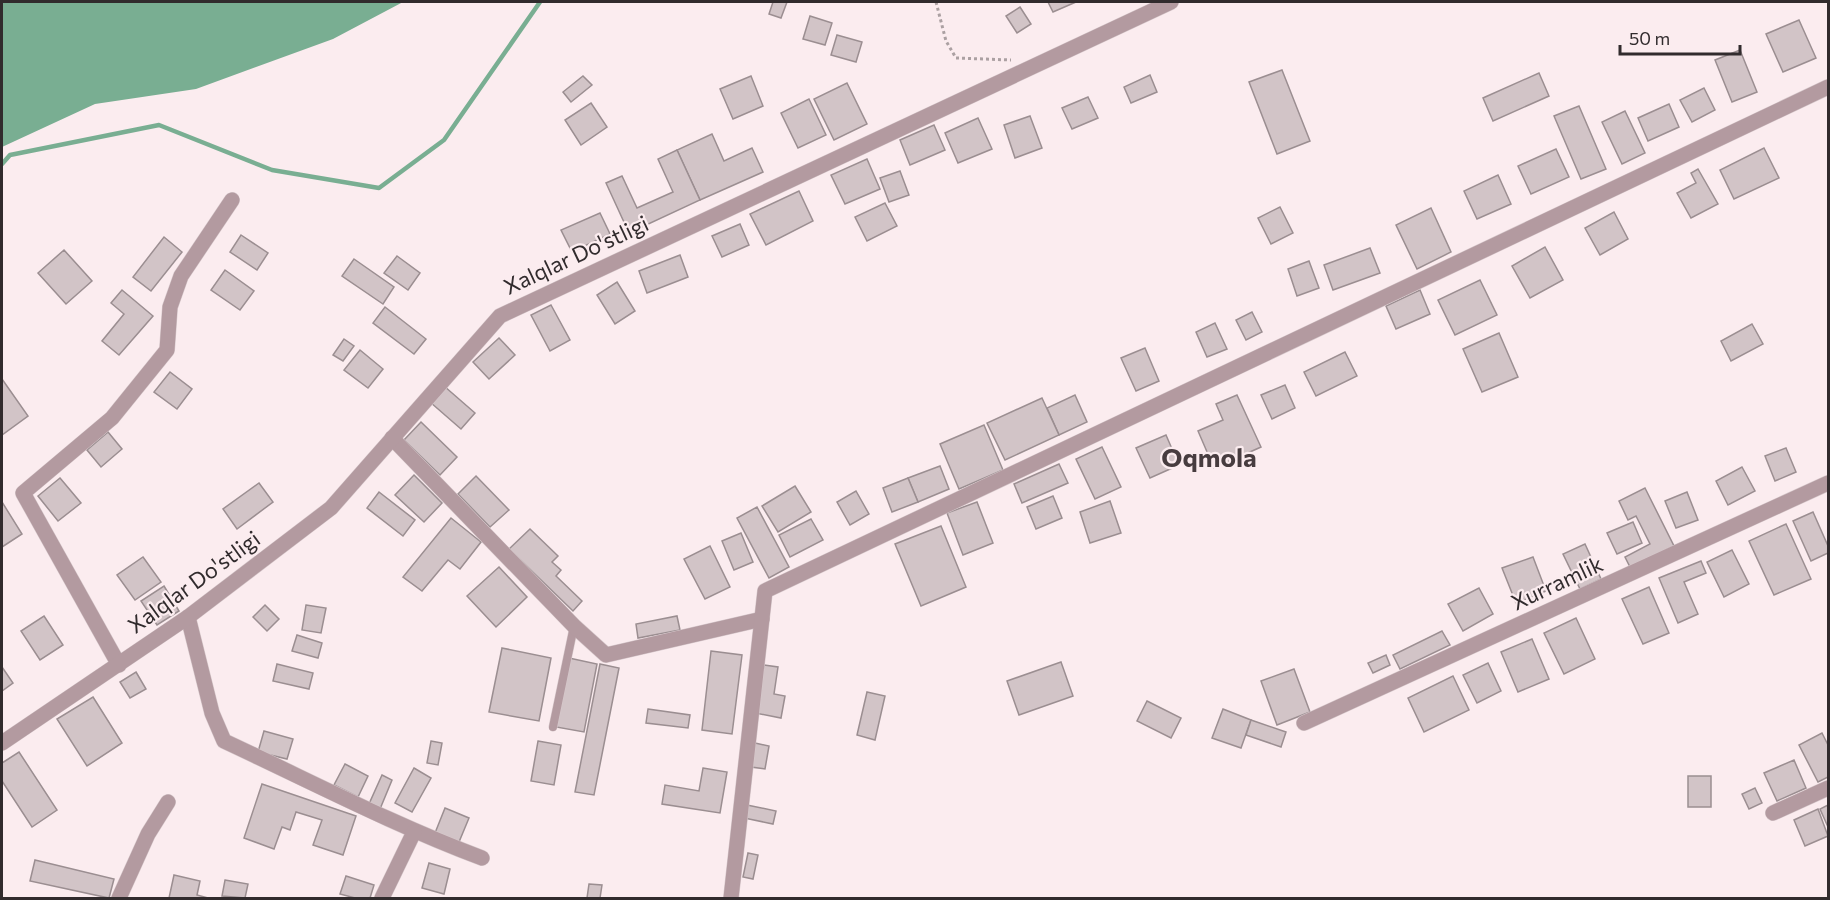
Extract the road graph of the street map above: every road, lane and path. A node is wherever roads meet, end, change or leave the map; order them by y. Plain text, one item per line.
1 (936, 2) edge
2 (1171, 2) edge
3 (1036, 65) junction
4 (1828, 87) edge
5 (232, 200) dead end
6 (392, 438) junction
7 (1828, 483) edge
8 (188, 617) junction
9 (762, 619) junction
10 (574, 626) junction
11 (119, 665) junction
12 (1305, 723) dead end
13 (553, 727) dead end
14 (2, 742) edge
15 (1828, 788) edge
16 (168, 802) dead end
17 (1773, 813) dead end
18 (414, 832) junction
19 (482, 858) dead end
20 (119, 898) edge
21 (382, 898) edge
22 (731, 898) edge

1 - 3 path
2 - 3 street, Xalqlar Do'stligi
3 - 6 street, Xalqlar Do'stligi
4 - 9 street
5 - 11 street
6 - 8 street, Xalqlar Do'stligi
6 - 10 street
7 - 12 street, Xurramlik
8 - 11 street, Xalqlar Do'stligi
8 - 18 street
9 - 10 street
9 - 22 street
10 - 13 lane
11 - 14 street, Xalqlar Do'stligi
15 - 17 street
16 - 20 street
18 - 19 street
18 - 21 street

